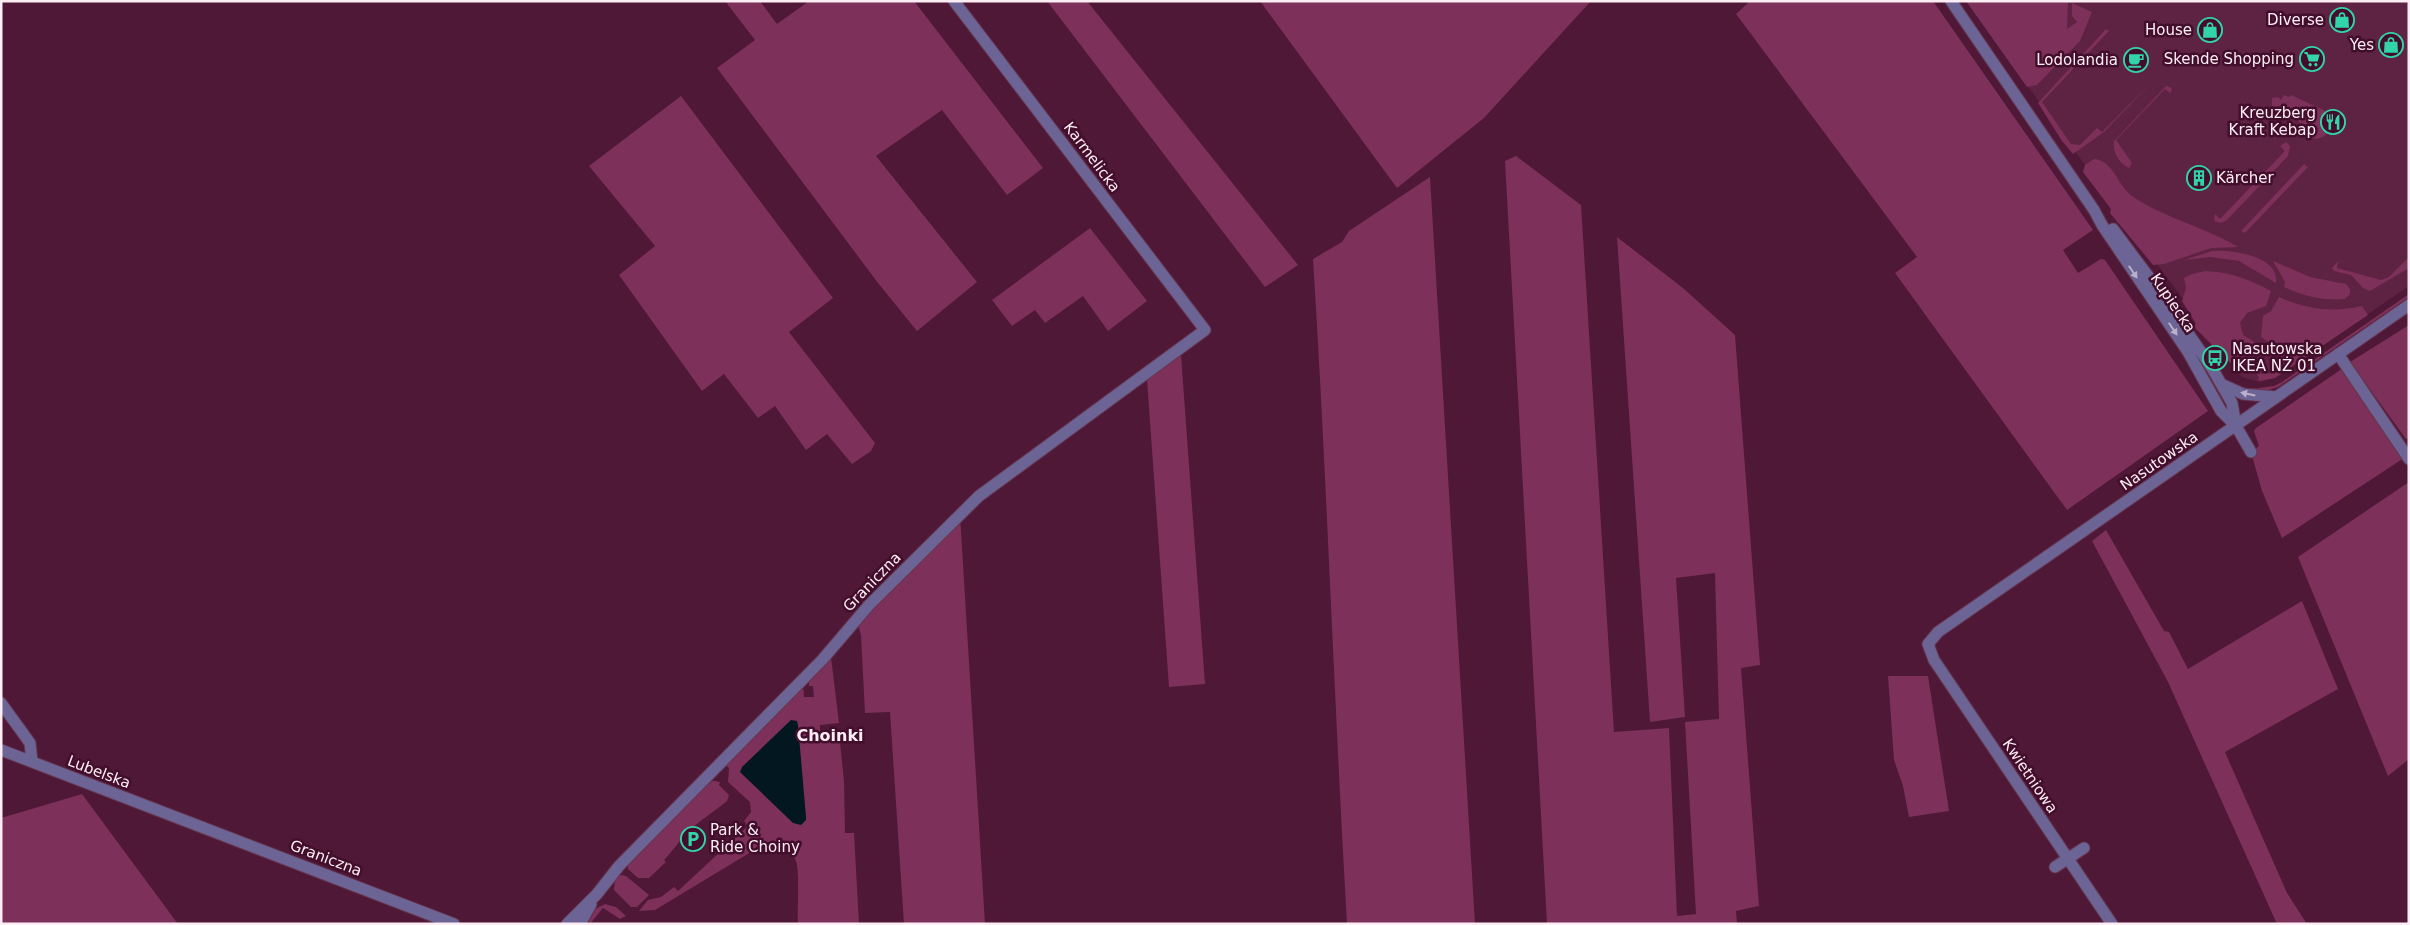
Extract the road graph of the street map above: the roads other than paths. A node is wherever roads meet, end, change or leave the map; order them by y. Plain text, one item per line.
1 (954, 1) edge
2 (1951, 1) edge
3 (2094, 210) junction
4 (2409, 305) edge
5 (1205, 330) joint
6 (2338, 354) junction
7 (2222, 384) junction
8 (2276, 398) junction
9 (2236, 426) junction
10 (2251, 452) dead end
11 (2409, 459) edge
12 (1928, 644) joint
13 (1, 703) edge
14 (1, 750) edge
15 (32, 762) junction
16 (187, 821) joint
17 (2084, 848) dead end
18 (2068, 859) junction
19 (2055, 867) dead end
20 (596, 894) junction
21 (454, 924) edge
22 (567, 924) edge
23 (580, 924) edge
24 (2112, 924) edge

1 - 5 street, Karmelicka
2 - 3 street, Kupiecka
3 - 7 street, Kupiecka
3 -> 9 street, Kupiecka
4 - 6 street, Nasutowska
5 - 20 street, Graniczna
6 - 8 street, Nasutowska
6 - 11 street
8 -> 7 street
7 - 9 street, Kupiecka
8 - 9 street, Nasutowska
9 - 10 street
9 - 12 street, Nasutowska
12 - 18 street, Kwietniowa
13 - 15 street
14 - 15 street, Lubelska
15 - 16 street, Lubelska
16 - 21 street, Graniczna
17 - 18 street
18 - 19 street
18 - 24 street, Kwietniowa
20 - 22 street, Graniczna
20 - 23 street, Graniczna

